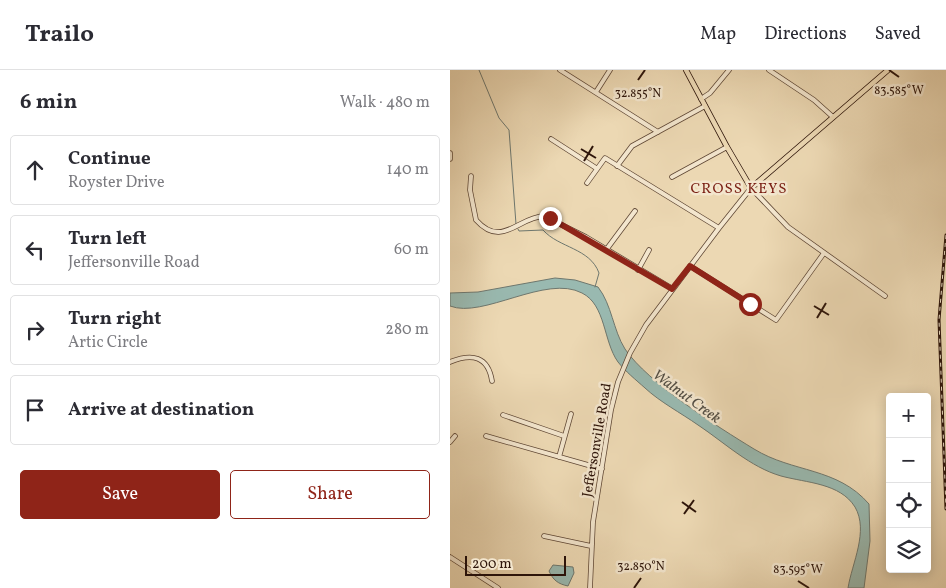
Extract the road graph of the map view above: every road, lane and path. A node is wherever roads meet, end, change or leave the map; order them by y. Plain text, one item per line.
1 (560, 70) edge
2 (610, 70) edge
3 (686, 70) edge
4 (728, 70) edge
5 (769, 70) edge
6 (888, 70) edge
7 (596, 92) junction
8 (701, 99) junction
9 (705, 106) junction
10 (833, 118) junction
11 (658, 132) junction
12 (551, 139) dead end
13 (726, 147) junction
14 (450, 153) edge
15 (450, 159) edge
16 (617, 166) junction
17 (596, 168) junction
18 (471, 176) dead end
19 (672, 177) dead end
20 (587, 183) dead end
21 (751, 188) junction
22 (635, 211) dead end
23 (718, 228) junction
24 (606, 250) junction
25 (649, 250) dead end
26 (824, 253) junction
27 (690, 266) junction
28 (638, 270) junction
29 (672, 289) junction
30 (885, 296) dead end
31 (450, 362) edge
32 (492, 381) dead end
33 (571, 414) dead end
34 (503, 415) dead end
35 (455, 436) dead end
36 (486, 436) dead end
37 (564, 436) junction
38 (450, 442) edge
39 (559, 457) junction
40 (602, 469) junction
41 (544, 536) dead end
42 (591, 546) junction
43 (450, 557) edge
44 (498, 588) edge
45 (590, 588) edge

1 - 7 street
2 - 7 street
3 - 8 main road
4 - 8 street
5 - 10 street
6 - 10 main road, Jeffersonville Road
7 - 11 street
8 - 9 main road
9 - 11 street
9 - 13 main road
10 - 21 main road, Jeffersonville Road
11 - 16 street
12 - 17 street
13 - 19 street
13 - 21 main road
14 - 15 street
16 - 17 street
16 - 23 street
17 - 20 street
18 - 24 street
21 - 23 street, Jeffersonville Road
21 - 26 street
22 - 24 street
23 - 27 street, Jeffersonville Road
24 - 28 street
25 - 28 street
26 - 27 street
26 - 30 street
27 - 29 street, Jeffersonville Road
28 - 29 street
29 - 40 street, Jeffersonville Road
31 - 32 street
33 - 37 street
34 - 37 street
35 - 38 street
36 - 39 street
37 - 39 street
39 - 40 street
40 - 42 street, Jeffersonville Road
41 - 42 street
42 - 45 street, Jeffersonville Road
43 - 44 street

